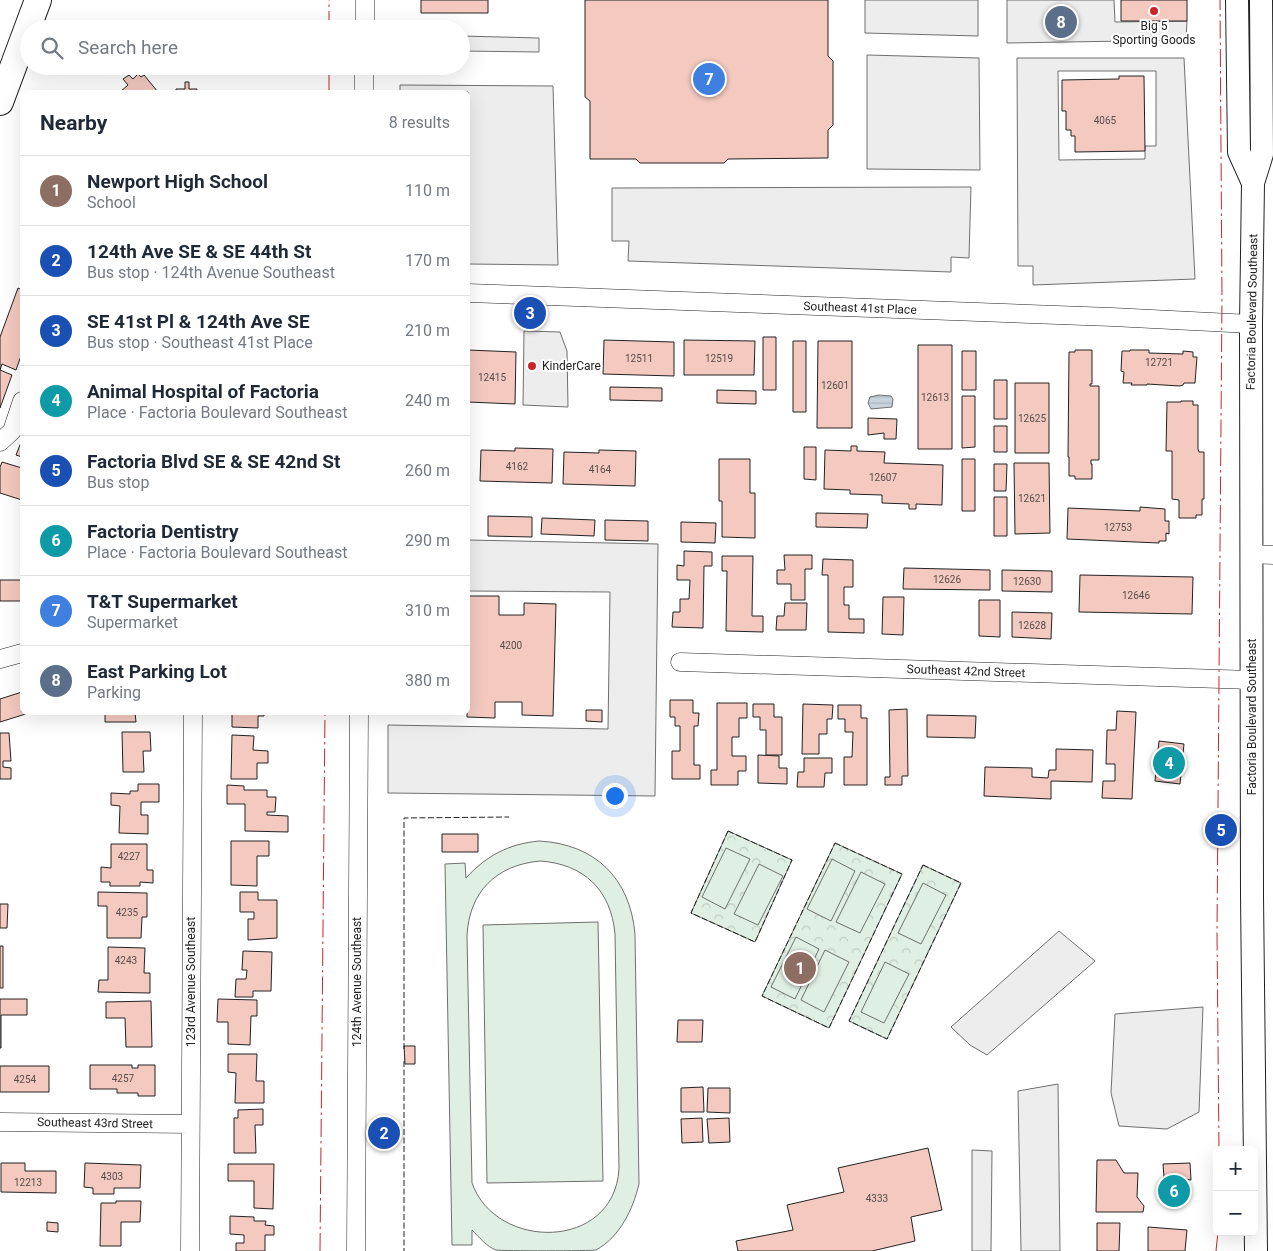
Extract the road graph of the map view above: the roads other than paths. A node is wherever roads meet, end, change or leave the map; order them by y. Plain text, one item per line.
1 (38, 0) edge
2 (365, 0) edge
3 (1237, 0) edge
4 (1261, 0) edge
5 (31, 20) edge
6 (365, 20) edge
7 (20, 48) edge
8 (364, 75) edge
9 (364, 90) edge
10 (0, 102) edge
11 (1253, 183) junction
12 (470, 293) edge
13 (1252, 324) junction
14 (20, 407) edge
15 (0, 442) edge
16 (1262, 554) edge
17 (20, 654) edge
18 (0, 659) edge
19 (680, 662) dead end
20 (1252, 680) junction
21 (192, 715) edge
22 (358, 715) edge
23 (0, 1122) edge
24 (190, 1124) junction
25 (190, 1251) edge
26 (356, 1251) edge
27 (1256, 1251) edge

1 - 5 highway
2 - 6 street
3 - 11 main road, Factoria Boulevard Southeast
4 - 11 main road, Factoria Boulevard Southeast
7 - 10 highway
8 - 9 street
11 - 13 main road, Factoria Boulevard Southeast
12 - 13 street, Southeast 41st Place
13 - 16 main road, Factoria Boulevard Southeast
14 - 15 street
16 - 20 main road, Factoria Boulevard Southeast
17 - 18 street
19 - 20 street, Southeast 42nd Street
20 - 27 main road, Factoria Boulevard Southeast
21 - 24 street, 123rd Avenue Southeast
22 - 26 street, 124th Avenue Southeast
23 - 24 street, Southeast 43rd Street
24 - 25 street, 123rd Avenue Southeast

